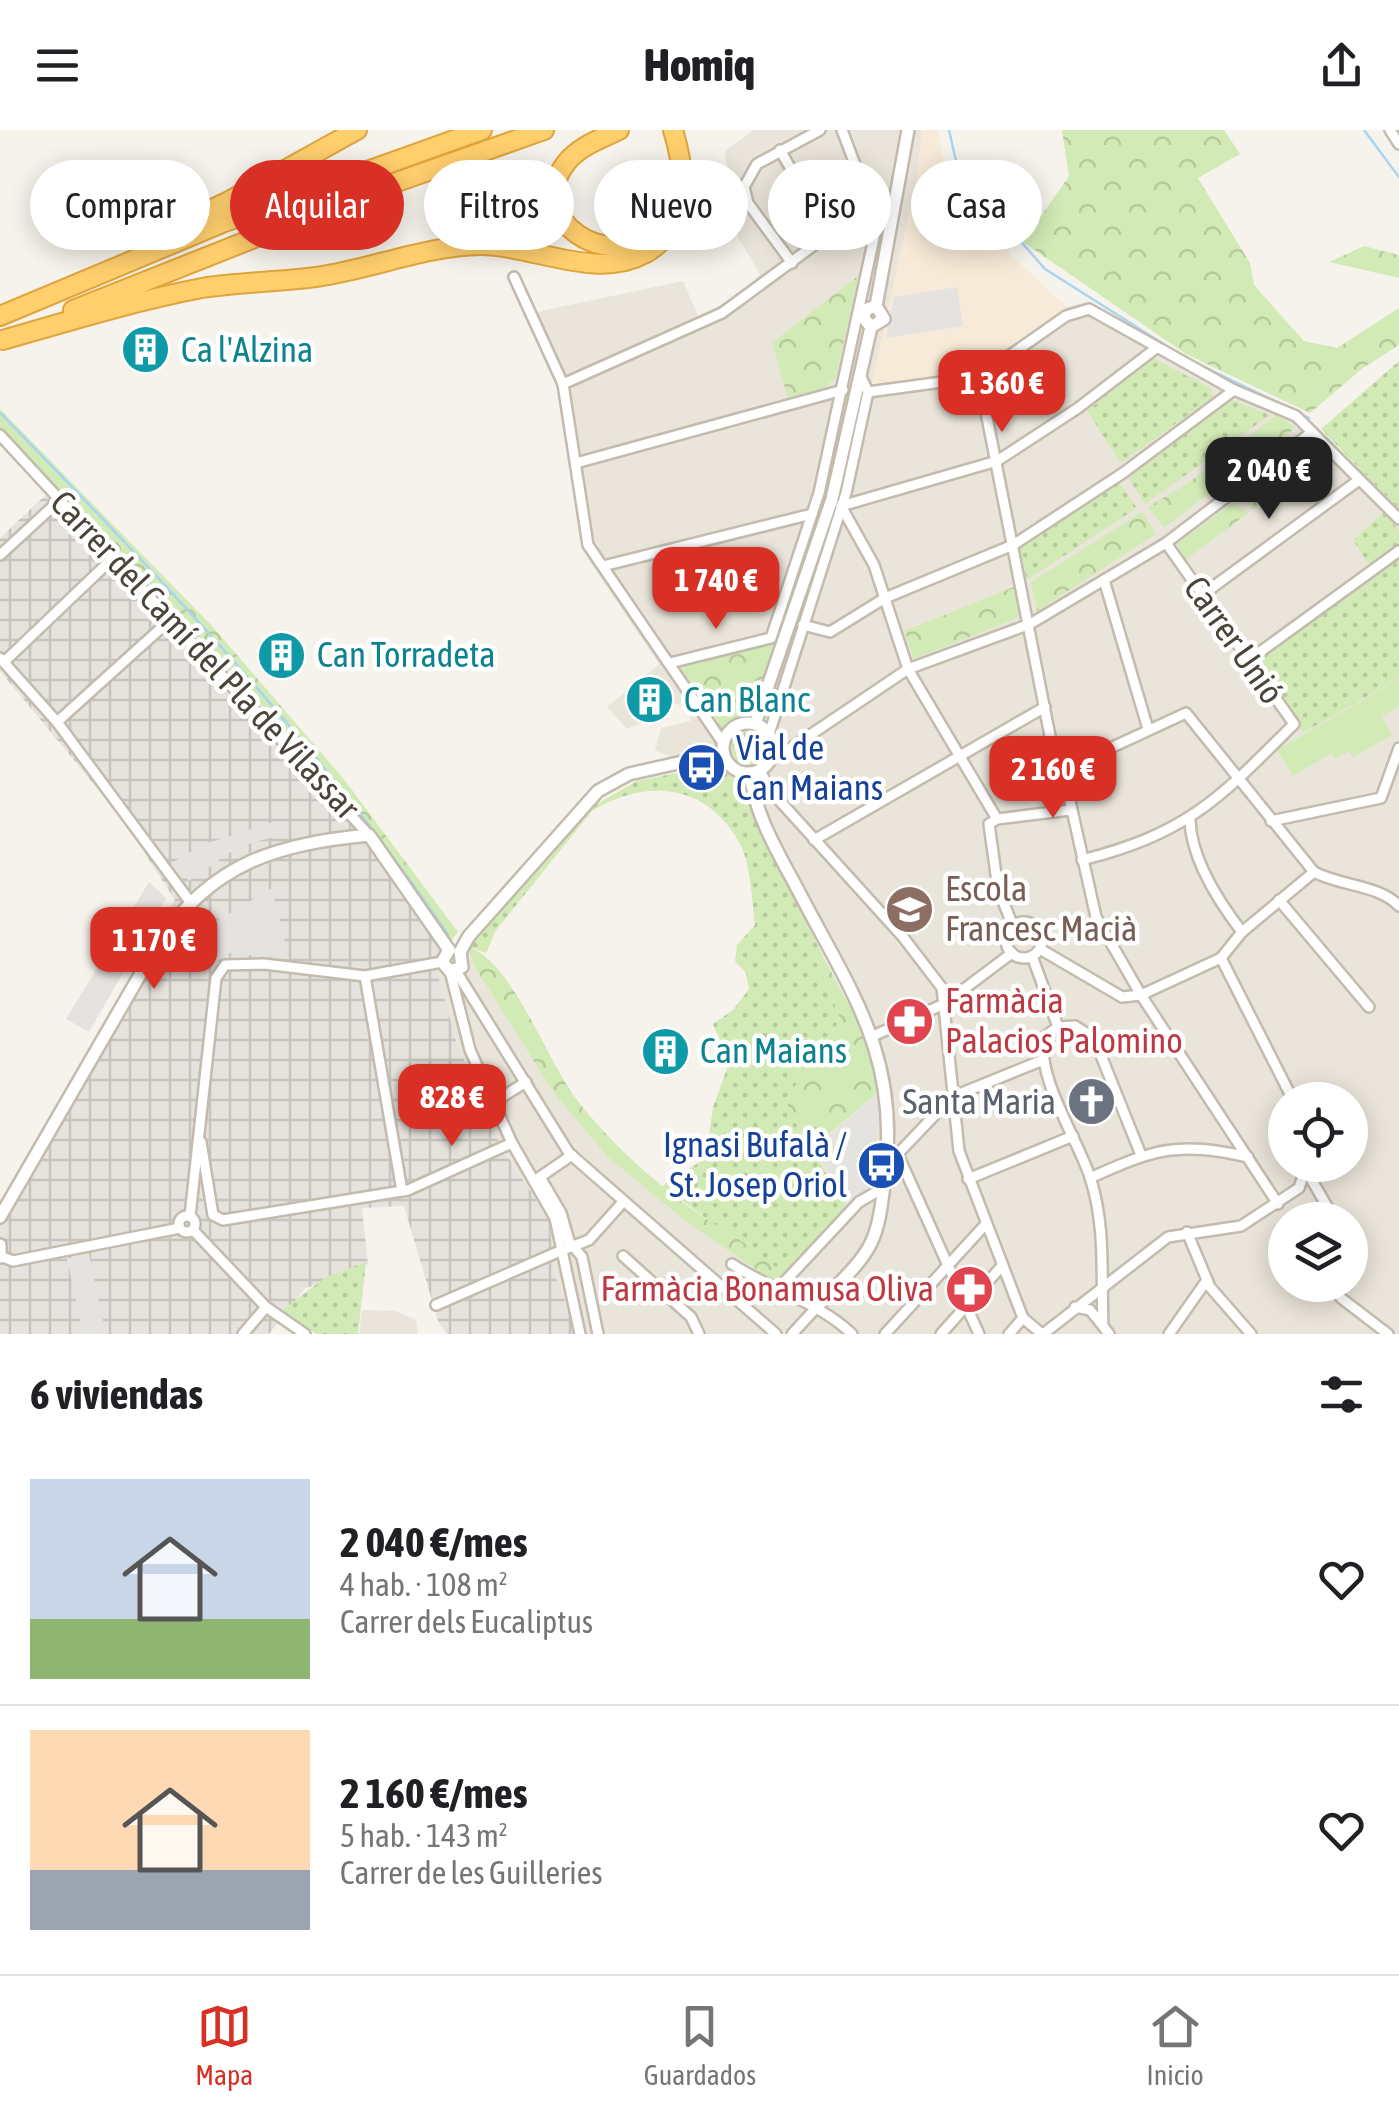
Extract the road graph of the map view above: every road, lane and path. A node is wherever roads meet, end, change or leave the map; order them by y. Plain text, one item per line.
1 (357, 130) edge
2 (482, 130) edge
3 (544, 130) edge
4 (619, 130) edge
5 (662, 130) edge
6 (673, 130) edge
7 (820, 130) edge
8 (842, 130) edge
9 (908, 130) edge
10 (1390, 130) edge
11 (1399, 144) edge
12 (780, 150) junction
13 (786, 160) edge
14 (853, 160) edge
15 (893, 222) joint
16 (809, 250) edge
17 (869, 250) edge
18 (792, 263) junction
19 (514, 277) dead end
20 (83, 278) junction
21 (863, 293) junction
22 (0, 316) edge
23 (867, 318) junction
24 (1, 340) edge
25 (1156, 349) junction
26 (861, 377) junction
27 (979, 378) junction
28 (563, 384) junction
29 (843, 390) junction
30 (1234, 390) junction
31 (868, 392) junction
32 (1312, 432) junction
33 (0, 435) edge
34 (997, 461) junction
35 (576, 463) junction
36 (1359, 480) junction
37 (62, 498) junction
38 (842, 506) junction
39 (812, 514) junction
40 (1399, 519) edge
41 (1166, 543) junction
42 (1014, 545) junction
43 (1399, 551) edge
44 (0, 556) edge
45 (112, 559) junction
46 (603, 566) junction
47 (1104, 580) junction
48 (1202, 595) junction
49 (885, 598) junction
50 (170, 620) junction
51 (1030, 624) junction
52 (803, 625) junction
53 (2, 660) edge
54 (1249, 660) junction
55 (670, 663) junction
56 (908, 670) junction
57 (1045, 708) junction
58 (57, 722) junction
59 (755, 724) junction
60 (1148, 729) junction
61 (769, 734) junction
62 (723, 748) junction
63 (1399, 748) edge
64 (772, 754) junction
65 (960, 756) junction
66 (1063, 770) junction
67 (755, 771) junction
68 (1240, 778) junction
69 (1070, 810) junction
70 (997, 820) junction
71 (1190, 820) junction
72 (1272, 820) junction
73 (370, 835) junction
74 (814, 840) junction
75 (1082, 860) junction
76 (1314, 872) junction
77 (1394, 894) edge
78 (1279, 900) junction
79 (190, 903) junction
80 (1399, 906) edge
81 (1013, 926) junction
82 (1242, 932) junction
83 (455, 951) junction
84 (1012, 953) junction
85 (1036, 953) junction
86 (1222, 958) junction
87 (449, 968) junction
88 (366, 976) junction
89 (1141, 995) junction
90 (944, 1004) junction
91 (1369, 1007) dead end
92 (1058, 1026) junction
93 (874, 1036) junction
94 (1043, 1060) junction
95 (526, 1082) junction
96 (1284, 1082) edge
97 (952, 1097) junction
98 (494, 1102) junction
99 (200, 1134) junction
100 (1073, 1136) junction
101 (512, 1143) junction
102 (1141, 1155) junction
103 (572, 1156) junction
104 (1248, 1157) junction
105 (892, 1159) junction
106 (1090, 1178) junction
107 (536, 1179) junction
108 (968, 1180) junction
109 (1300, 1182) edge
110 (883, 1188) junction
111 (402, 1191) junction
112 (623, 1202) junction
113 (1277, 1202) edge
114 (1281, 1202) edge
115 (1268, 1210) edge
116 (190, 1216) junction
117 (0, 1217) edge
118 (984, 1225) junction
119 (180, 1228) junction
120 (193, 1230) junction
121 (1188, 1232) junction
122 (0, 1245) edge
123 (578, 1248) junction
124 (560, 1251) junction
125 (0, 1256) edge
126 (623, 1256) dead end
127 (732, 1264) dead end
128 (948, 1265) junction
129 (1001, 1267) junction
130 (1207, 1280) junction
131 (1102, 1285) junction
132 (776, 1291) junction
133 (1346, 1302) edge
134 (436, 1305) dead end
135 (967, 1305) junction
136 (818, 1306) junction
137 (266, 1307) junction
138 (1075, 1307) junction
139 (1022, 1318) junction
140 (1106, 1330) edge
141 (243, 1334) edge
142 (305, 1334) edge
143 (580, 1334) edge
144 (598, 1334) edge
145 (698, 1334) edge
146 (776, 1334) edge
147 (792, 1334) edge
148 (852, 1334) edge
149 (885, 1334) edge
150 (941, 1334) edge
151 (979, 1334) edge
152 (1009, 1334) edge
153 (1042, 1334) edge
154 (1169, 1334) edge
155 (1251, 1334) edge
156 (1388, 1334) edge

1 - 20 highway
2 - 20 highway
3 - 24 highway
4 - 5 highway
6 - 24 highway
7 - 12 street
8 - 14 street
9 - 15 street
10 - 11 street
12 - 13 street
12 - 18 street
15 - 23 street
16 - 18 street
17 - 21 street
18 - 28 street
19 - 28 street
20 - 22 highway
21 - 23 street
21 - 23 street
23 - 26 street
23 - 29 street
25 - 27 street
25 - 30 street
25 - 34 street
26 - 31 street
26 - 59 street
27 - 31 street
27 - 34 street
28 - 35 street
29 - 35 street
29 - 39 street
30 - 32 street
30 - 42 street
31 - 38 street
32 - 36 street
32 - 41 street
33 - 37 street, Carrer del Camí del Pla de Vilassar
34 - 38 street
34 - 42 street
35 - 46 street
36 - 40 street
36 - 48 street
37 - 44 street
37 - 45 street, Carrer del Camí del Pla de Vilassar
38 - 49 street
38 - 52 street
39 - 46 street
39 - 55 street
41 - 47 street
41 - 48 street, Carrer Unió
42 - 49 street
42 - 51 street
43 - 54 street
45 - 50 street, Carrer del Camí del Pla de Vilassar
45 - 53 street
46 - 55 street
47 - 51 street
47 - 60 street
48 - 54 street, Carrer Unió
49 - 52 street
49 - 56 street
50 - 58 street
50 - 73 street, Carrer del Camí del Pla de Vilassar
51 - 56 street
51 - 57 street
52 - 61 street
53 - 58 street
54 - 68 street, Carrer Unió
55 - 62 street
56 - 64 street
56 - 65 street
57 - 65 street
57 - 66 street
58 - 79 street
59 - 61 street
59 - 62 street
60 - 66 street
60 - 68 street
61 - 64 street
62 - 67 street
62 - 83 street
63 - 72 street
64 - 67 street
65 - 70 street
65 - 74 street
66 - 69 street
67 - 74 street
67 - 93 street
68 - 71 street, Carrer Unió
68 - 72 street
69 - 70 street
69 - 75 street
70 - 81 street
71 - 75 street, Carrer Unió
71 - 82 street
72 - 76 street
73 - 79 street
73 - 83 street
74 - 90 street
75 - 89 street
76 - 77 street
76 - 78 street
77 - 80 street
78 - 82 street
78 - 91 street
79 - 117 street
81 - 84 street
81 - 85 street
82 - 86 street
83 - 87 street
83 - 87 street
84 - 85 street
84 - 90 street
85 - 89 street
85 - 92 street
86 - 89 street
86 - 96 street
87 - 88 street
87 - 95 street
87 - 98 street
88 - 99 street
88 - 111 street
89 - 104 street
90 - 93 street
90 - 97 street
92 - 94 street
92 - 102 street
93 - 105 street
94 - 97 street
94 - 100 street
95 - 98 street
95 - 103 street
97 - 105 street
97 - 108 street
98 - 101 street
99 - 111 street
99 - 116 street
100 - 106 street
100 - 108 street
101 - 107 street
101 - 111 street
102 - 104 street
102 - 106 street
103 - 107 street
103 - 112 street
104 - 113 street
105 - 110 street
105 - 128 street
106 - 131 street
107 - 123 street
107 - 124 street
108 - 118 street
109 - 114 street
110 - 132 street
110 - 136 street
112 - 123 street
112 - 146 street
115 - 121 street
116 - 119 street
116 - 120 street
118 - 128 street
118 - 129 street
119 - 120 street
119 - 125 street
120 - 137 street
121 - 130 street
121 - 131 street
122 - 125 street
123 - 124 street
123 - 144 street
124 - 134 street
124 - 143 street
126 - 145 street
127 - 132 street
128 - 135 street
128 - 149 street
129 - 135 street
129 - 139 street
130 - 154 street
130 - 155 street
131 - 138 street
131 - 140 street
132 - 136 street
133 - 156 street
135 - 150 street
135 - 151 street
136 - 147 street
136 - 148 street
137 - 141 street
137 - 142 street
138 - 140 street
138 - 153 street
139 - 152 street
139 - 153 street

